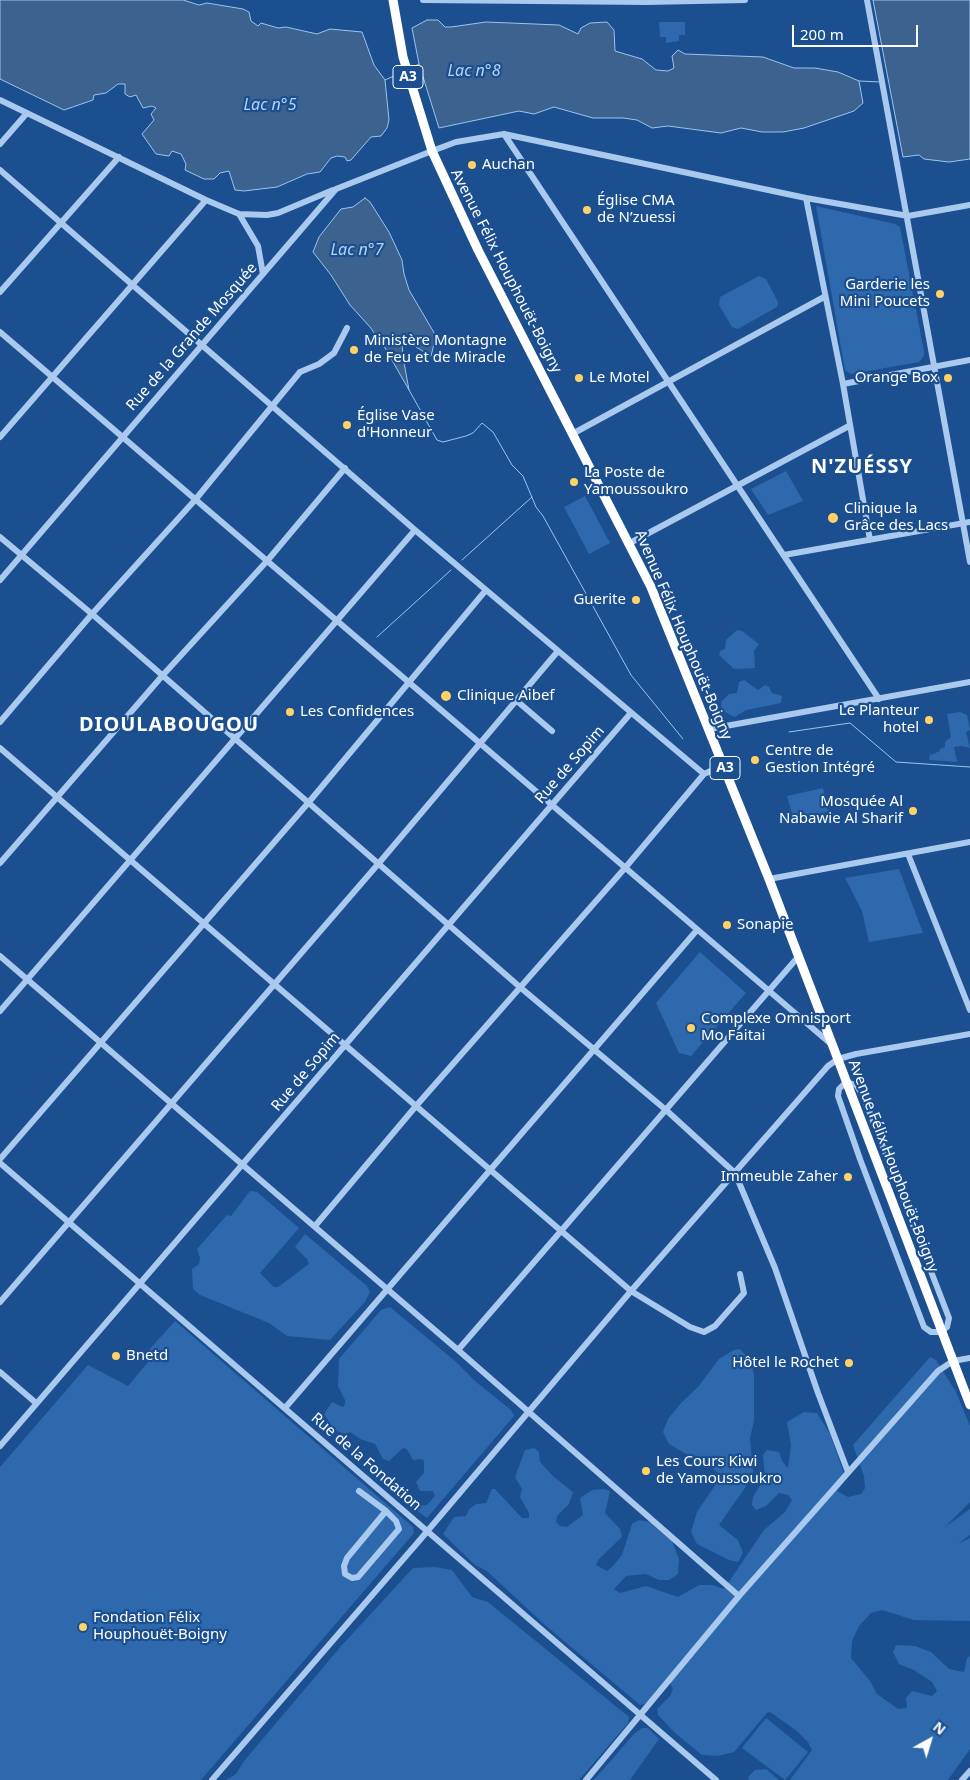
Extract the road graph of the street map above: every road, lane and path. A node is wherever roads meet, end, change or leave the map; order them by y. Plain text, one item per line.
1 (393, 0) edge
2 (423, 0) edge
3 (465, 0) edge
4 (528, 0) edge
5 (745, 0) edge
6 (867, 0) edge
7 (567, 1) edge
8 (647, 1) edge
9 (722, 1) edge
10 (0, 100) edge
11 (27, 113) junction
12 (504, 134) junction
13 (0, 144) edge
14 (432, 151) junction
15 (119, 157) junction
16 (0, 170) edge
17 (336, 189) junction
18 (806, 198) junction
19 (206, 200) junction
20 (970, 204) edge
21 (239, 214) junction
22 (908, 216) junction
23 (61, 223) junction
24 (263, 274) junction
25 (132, 284) junction
26 (0, 292) edge
27 (824, 297) junction
28 (347, 328) dead end
29 (0, 332) edge
30 (202, 345) junction
31 (970, 360) edge
32 (934, 367) junction
33 (51, 376) junction
34 (668, 381) junction
35 (843, 384) junction
36 (271, 404) junction
37 (849, 426) junction
38 (574, 433) junction
39 (0, 437) edge
40 (122, 437) junction
41 (345, 468) junction
42 (737, 486) junction
43 (195, 500) junction
44 (967, 523) edge
45 (415, 530) junction
46 (0, 537) edge
47 (870, 540) junction
48 (630, 543) junction
49 (21, 555) junction
50 (784, 555) junction
51 (267, 561) junction
52 (970, 562) edge
53 (0, 580) edge
54 (486, 590) junction
55 (92, 614) junction
56 (338, 622) junction
57 (558, 651) junction
58 (162, 675) junction
59 (409, 682) junction
60 (970, 682) edge
61 (879, 699) junction
62 (517, 701) junction
63 (630, 714) junction
64 (0, 722) edge
65 (709, 729) junction
66 (552, 731) dead end
67 (236, 739) junction
68 (480, 744) junction
69 (0, 748) edge
70 (724, 765) junction
71 (704, 774) junction
72 (56, 797) junction
73 (309, 802) junction
74 (552, 805) junction
75 (970, 842) edge
76 (908, 854) junction
77 (130, 859) junction
78 (0, 863) edge
79 (379, 863) junction
80 (626, 868) junction
81 (769, 879) junction
82 (205, 923) junction
83 (450, 925) junction
84 (697, 930) junction
85 (0, 956) edge
86 (798, 957) junction
87 (27, 979) junction
88 (274, 983) junction
89 (521, 988) junction
90 (769, 991) junction
91 (970, 1010) edge
92 (0, 1011) edge
93 (970, 1034) edge
94 (101, 1043) junction
95 (346, 1044) junction
96 (832, 1045) junction
97 (594, 1049) junction
98 (838, 1059) junction
99 (846, 1082) junction
100 (171, 1104) junction
101 (416, 1106) junction
102 (666, 1110) junction
103 (0, 1159) edge
104 (0, 1163) edge
105 (244, 1164) junction
106 (490, 1168) junction
107 (735, 1173) junction
108 (69, 1223) junction
109 (315, 1226) junction
110 (560, 1230) junction
111 (740, 1274) dead end
112 (140, 1285) junction
113 (386, 1288) junction
114 (631, 1291) junction
115 (0, 1302) edge
116 (941, 1332) junction
117 (458, 1350) junction
118 (970, 1358) edge
119 (952, 1361) junction
120 (0, 1372) edge
121 (966, 1384) edge
122 (36, 1403) junction
123 (970, 1405) edge
124 (285, 1408) junction
125 (528, 1413) junction
126 (0, 1446) edge
127 (848, 1472) junction
128 (359, 1491) dead end
129 (386, 1511) junction
130 (427, 1531) junction
131 (739, 1596) junction
132 (641, 1716) junction
133 (970, 1771) edge
134 (212, 1780) edge
135 (586, 1780) edge
136 (716, 1780) edge
137 (962, 1780) edge

1 - 14 highway, Avenue Félix Houphouët-Boigny / A3
2 - 3 street
3 - 4 street
4 - 7 street
5 - 9 street
6 - 22 street
7 - 8 street
8 - 9 street
10 - 11 street
11 - 13 street
11 - 15 street
12 - 14 street, Rue de la Grande Mosquée
12 - 18 street
12 - 34 street
14 - 17 street, Rue de la Grande Mosquée
14 - 38 highway, Avenue Félix Houphouët-Boigny / A3
15 - 19 street
15 - 23 street
16 - 23 street
17 - 21 street
17 - 24 street, Rue de la Grande Mosquée
18 - 22 street
18 - 27 street
19 - 21 street
19 - 25 street
20 - 22 street
21 - 24 street
22 - 32 street
23 - 25 street
23 - 26 street
24 - 30 street, Rue de la Grande Mosquée
25 - 30 street
25 - 33 street
27 - 34 street
27 - 35 street
28 - 36 street
29 - 33 street
30 - 36 street
30 - 40 street, Rue de la Grande Mosquée
31 - 32 street
32 - 35 street
32 - 44 street
33 - 39 street
33 - 40 street
34 - 38 street
34 - 42 street
35 - 37 street
36 - 41 street
36 - 43 street
37 - 42 street
37 - 47 street
38 - 48 highway, Avenue Félix Houphouët-Boigny / A3
40 - 43 street
40 - 49 street, Rue de la Grande Mosquée
41 - 45 street
41 - 51 street
42 - 48 street
42 - 50 street
43 - 51 street
43 - 55 street
44 - 47 street
44 - 52 street
45 - 54 street
45 - 56 street
46 - 49 street
47 - 50 street
48 - 65 highway, Avenue Félix Houphouët-Boigny / A3
49 - 53 street, Rue de la Grande Mosquée
49 - 55 street
50 - 61 street
51 - 56 street
51 - 58 street
54 - 57 street
54 - 59 street
55 - 58 street
55 - 64 street
56 - 59 street
56 - 67 street
57 - 62 street
57 - 63 street
58 - 67 street
58 - 72 street
59 - 68 street
59 - 73 street
60 - 61 street
61 - 65 street
62 - 66 street
62 - 68 street
63 - 71 street
63 - 74 street, Rue de Sopim
65 - 70 highway, Avenue Félix Houphouët-Boigny / A3
67 - 73 street
67 - 77 street
68 - 74 street
68 - 79 street
69 - 72 street
70 - 71 street
70 - 81 highway, Avenue Félix Houphouët-Boigny / A3
71 - 80 street
72 - 77 street
72 - 78 street
73 - 79 street
73 - 82 street
74 - 80 street
74 - 83 street, Rue de Sopim
75 - 76 street
76 - 81 street
76 - 91 street
77 - 82 street
77 - 87 street
79 - 83 street
79 - 88 street
80 - 84 street
80 - 89 street
81 - 86 highway, Avenue Félix Houphouët-Boigny / A3
82 - 88 street
82 - 94 street
83 - 89 street
83 - 95 street, Rue de Sopim
84 - 90 street
84 - 97 street
85 - 87 street
86 - 90 street
86 - 96 highway, Avenue Félix Houphouët-Boigny / A3
87 - 92 street
87 - 94 street
88 - 95 street
88 - 100 street
89 - 97 street
89 - 101 street
90 - 96 street
90 - 102 street
93 - 98 street
94 - 100 street
94 - 103 street
95 - 101 street
95 - 105 street, Rue de Sopim
96 - 98 highway, Avenue Félix Houphouët-Boigny / A3
97 - 102 street
97 - 106 street
98 - 99 highway, Avenue Félix Houphouët-Boigny / A3
98 - 107 street
99 - 116 highway, Avenue Félix Houphouët-Boigny / A3
99 - 116 street
100 - 105 street
100 - 108 street
101 - 106 street
101 - 109 street
102 - 107 street
102 - 110 street
104 - 108 street, Rue de la Fondation
105 - 109 street
105 - 112 street, Rue de Sopim
106 - 110 street
106 - 113 street
107 - 114 street
107 - 127 street
108 - 112 street, Rue de la Fondation
108 - 115 street
109 - 113 street
110 - 114 street
110 - 117 street
111 - 114 street
112 - 122 street, Rue de Sopim
112 - 124 street, Rue de la Fondation
113 - 117 street
113 - 124 street
114 - 125 street
116 - 119 highway, Avenue Félix Houphouët-Boigny / A3
117 - 125 street
118 - 119 street
119 - 121 highway, Avenue Félix Houphouët-Boigny / A3
119 - 127 street
120 - 122 street
121 - 123 highway, Avenue Félix Houphouët-Boigny / A3
122 - 126 street, Rue de Sopim
124 - 130 street, Rue de la Fondation
125 - 130 street
125 - 131 street
127 - 131 street
128 - 129 street
129 - 129 street
130 - 132 street, Rue de la Fondation
130 - 134 street
131 - 132 street
132 - 135 street
132 - 136 street, Rue de la Fondation
133 - 137 street

